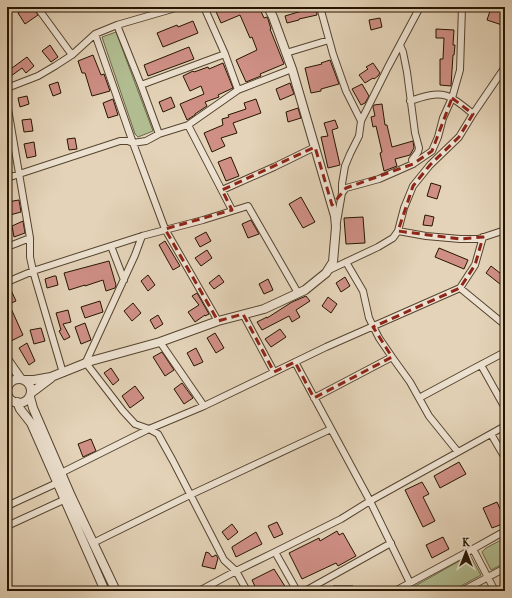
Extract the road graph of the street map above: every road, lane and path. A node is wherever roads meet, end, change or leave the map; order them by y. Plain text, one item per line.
1 (37, 7) edge
2 (179, 7) edge
3 (204, 7) edge
4 (268, 7) edge
5 (320, 7) edge
6 (420, 7) edge
7 (462, 7) edge
8 (117, 25) junction
9 (95, 34) junction
10 (329, 40) junction
11 (400, 45) junction
12 (286, 53) junction
13 (225, 54) junction
14 (72, 55) junction
15 (505, 67) edge
16 (292, 69) junction
17 (141, 85) junction
18 (7, 88) edge
19 (238, 90) junction
20 (452, 98) junction
21 (410, 101) junction
22 (7, 103) edge
23 (473, 114) junction
24 (361, 121) junction
25 (188, 125) junction
26 (159, 134) junction
27 (133, 143) junction
28 (315, 146) junction
29 (413, 164) junction
30 (20, 174) junction
31 (7, 178) edge
32 (222, 190) junction
33 (342, 193) junction
34 (232, 210) junction
35 (336, 227) junction
36 (165, 229) junction
37 (505, 230) edge
38 (398, 231) junction
39 (142, 236) junction
40 (483, 237) junction
41 (30, 238) junction
42 (111, 246) junction
43 (7, 247) edge
44 (346, 262) junction
45 (33, 272) junction
46 (328, 272) junction
47 (124, 280) junction
48 (7, 282) edge
49 (460, 288) junction
50 (298, 293) junction
51 (243, 314) junction
52 (218, 321) junction
53 (505, 325) edge
54 (373, 327) junction
55 (160, 342) junction
56 (505, 352) edge
57 (392, 357) junction
58 (7, 360) edge
59 (294, 362) junction
60 (86, 363) junction
61 (481, 365) junction
62 (274, 372) junction
63 (63, 373) junction
64 (51, 377) junction
65 (23, 379) junction
66 (8, 384) edge
67 (30, 395) junction
68 (8, 396) edge
69 (314, 398) junction
70 (419, 398) junction
71 (17, 402) junction
72 (204, 406) junction
73 (505, 408) edge
74 (505, 426) edge
75 (331, 428) junction
76 (149, 429) junction
77 (491, 434) junction
78 (458, 452) junction
79 (505, 458) edge
80 (61, 473) junction
81 (57, 483) junction
82 (190, 495) junction
83 (67, 498) junction
84 (370, 501) junction
85 (7, 506) edge
86 (7, 526) edge
87 (505, 532) edge
88 (93, 543) junction
89 (391, 543) junction
90 (473, 550) junction
91 (276, 552) junction
92 (505, 568) edge
93 (236, 571) junction
94 (487, 577) junction
95 (410, 583) junction
96 (105, 591) edge
97 (116, 591) edge
98 (199, 591) edge
99 (247, 591) edge
100 (297, 591) edge
101 (305, 591) edge
102 (394, 591) edge
103 (462, 591) edge
104 (494, 591) edge

1 - 14 street
2 - 8 street
3 - 13 street
4 - 12 street
5 - 10 street
6 - 11 street
7 - 20 street
8 - 9 street
8 - 17 street
9 - 14 street
9 - 27 street
10 - 12 street
10 - 24 street
11 - 21 street
11 - 24 street
12 - 16 street
13 - 17 street
13 - 19 street
14 - 18 street
15 - 23 street
16 - 19 street
16 - 28 street
17 - 26 street
19 - 25 street
20 - 21 street
20 - 23 street
20 - 29 street
21 - 29 street
22 - 30 street
23 - 38 street
24 - 33 street
25 - 26 street
25 - 32 street
26 - 27 street
27 - 30 street
27 - 36 street
28 - 32 street
28 - 35 street
29 - 33 street
30 - 31 street
30 - 41 street
32 - 34 street
33 - 35 street
34 - 36 street
34 - 50 street
35 - 46 street
36 - 39 street
36 - 52 street
37 - 40 street
38 - 40 street
38 - 44 street
39 - 42 street
39 - 47 street
40 - 49 street
41 - 43 street
41 - 45 street
42 - 45 street
42 - 47 street
44 - 46 street
44 - 54 street
45 - 48 street
45 - 63 street
46 - 50 street
47 - 60 street
49 - 53 street
49 - 54 street
50 - 51 street
51 - 52 street
51 - 62 street
52 - 55 street
54 - 57 street
54 - 59 street
55 - 60 street
55 - 72 street
56 - 61 street
57 - 69 street
57 - 70 street
58 - 65 street
59 - 62 street
59 - 69 street
60 - 63 street
60 - 76 street
61 - 70 street
61 - 73 street
62 - 72 street
63 - 64 street
64 - 65 street
64 - 67 street
65 - 66 street
65 - 67 street
66 - 68 street
67 - 71 street
67 - 80 street
68 - 71 street
69 - 75 street
70 - 78 street
71 - 81 street
72 - 76 street
74 - 77 street
75 - 82 street
75 - 84 street
76 - 80 street
76 - 82 street
77 - 78 street
77 - 79 street
78 - 84 street
80 - 83 street
81 - 83 street
81 - 85 street
82 - 88 street
82 - 93 street
83 - 86 street
83 - 88 street
83 - 96 street
84 - 89 street
84 - 91 street
87 - 90 street
88 - 97 street
89 - 95 street
89 - 101 street
90 - 94 street
90 - 95 street
91 - 93 street
91 - 100 street
92 - 94 street
93 - 98 street
93 - 99 street
94 - 103 street
94 - 104 street
95 - 102 street

